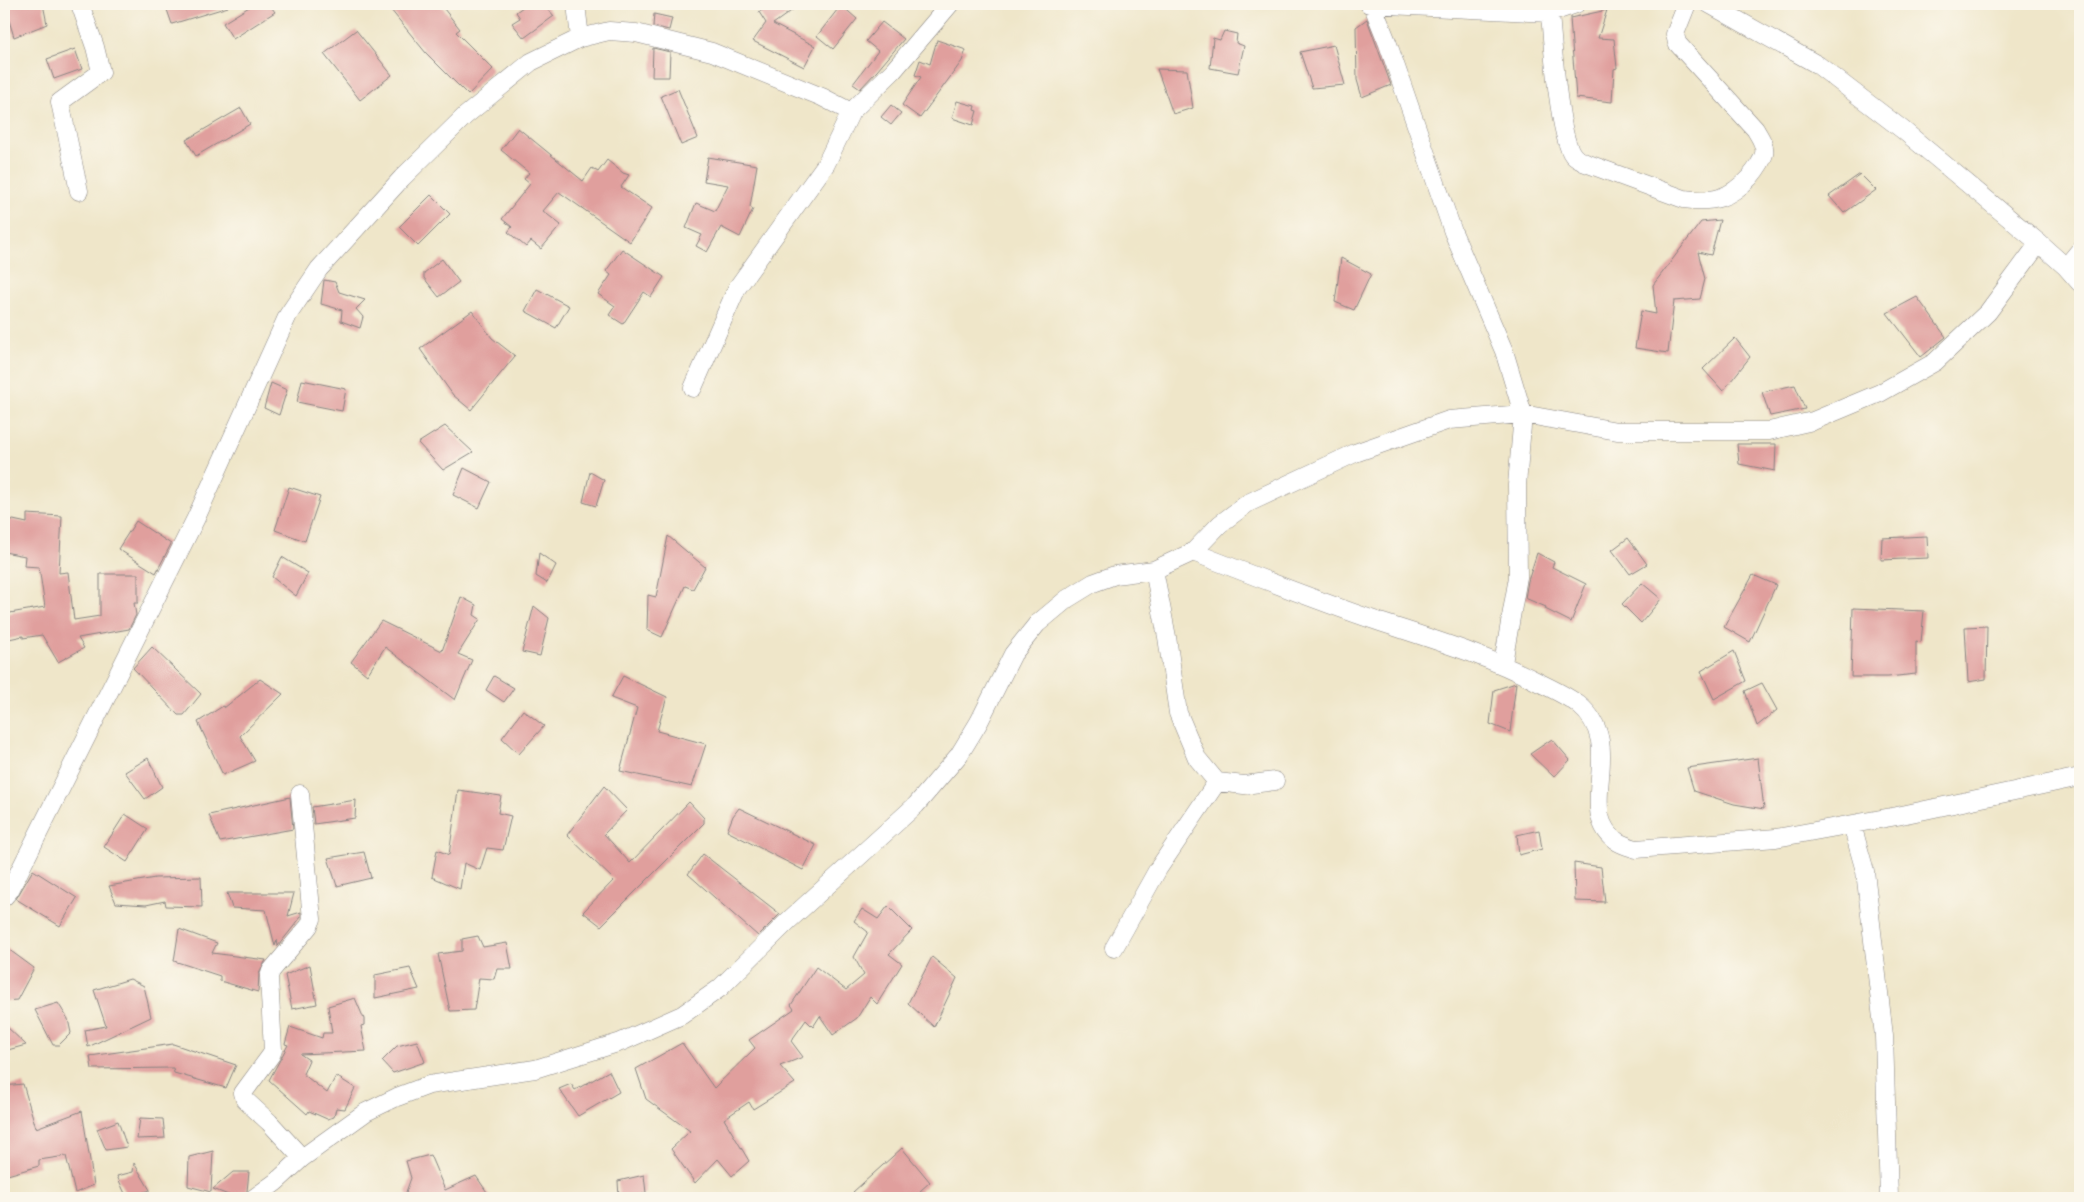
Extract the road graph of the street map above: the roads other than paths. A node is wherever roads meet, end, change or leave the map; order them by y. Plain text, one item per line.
1 (80, 4) edge
2 (576, 4) edge
3 (950, 4) edge
4 (1371, 4) edge
5 (1576, 4) edge
6 (1687, 4) edge
7 (1710, 4) edge
8 (1550, 13) junction
9 (580, 38) junction
10 (851, 112) junction
11 (79, 191) dead end
12 (2039, 243) junction
13 (2080, 250) edge
14 (2066, 267) junction
15 (2080, 283) edge
16 (693, 388) dead end
17 (1523, 414) junction
18 (1193, 552) junction
19 (1154, 570) junction
20 (1503, 663) junction
21 (2080, 777) edge
22 (1275, 781) dead end
23 (1218, 782) junction
24 (300, 794) dead end
25 (1852, 825) junction
26 (4, 897) edge
27 (1114, 948) dead end
28 (302, 1158) junction
29 (254, 1198) edge
30 (1889, 1198) edge

1 - 11 street
2 - 9 street
3 - 10 street
4 - 8 street
4 - 17 street
5 - 8 street
6 - 8 street
7 - 12 street
9 - 10 street
9 - 26 street
10 - 16 street
12 - 14 street
12 - 17 street
13 - 14 street
14 - 15 street
17 - 18 street
17 - 20 street
18 - 19 street
18 - 20 street
19 - 23 street
19 - 28 street
20 - 25 street
21 - 25 street
22 - 23 street
23 - 27 street
24 - 28 street
25 - 30 street
28 - 29 street

